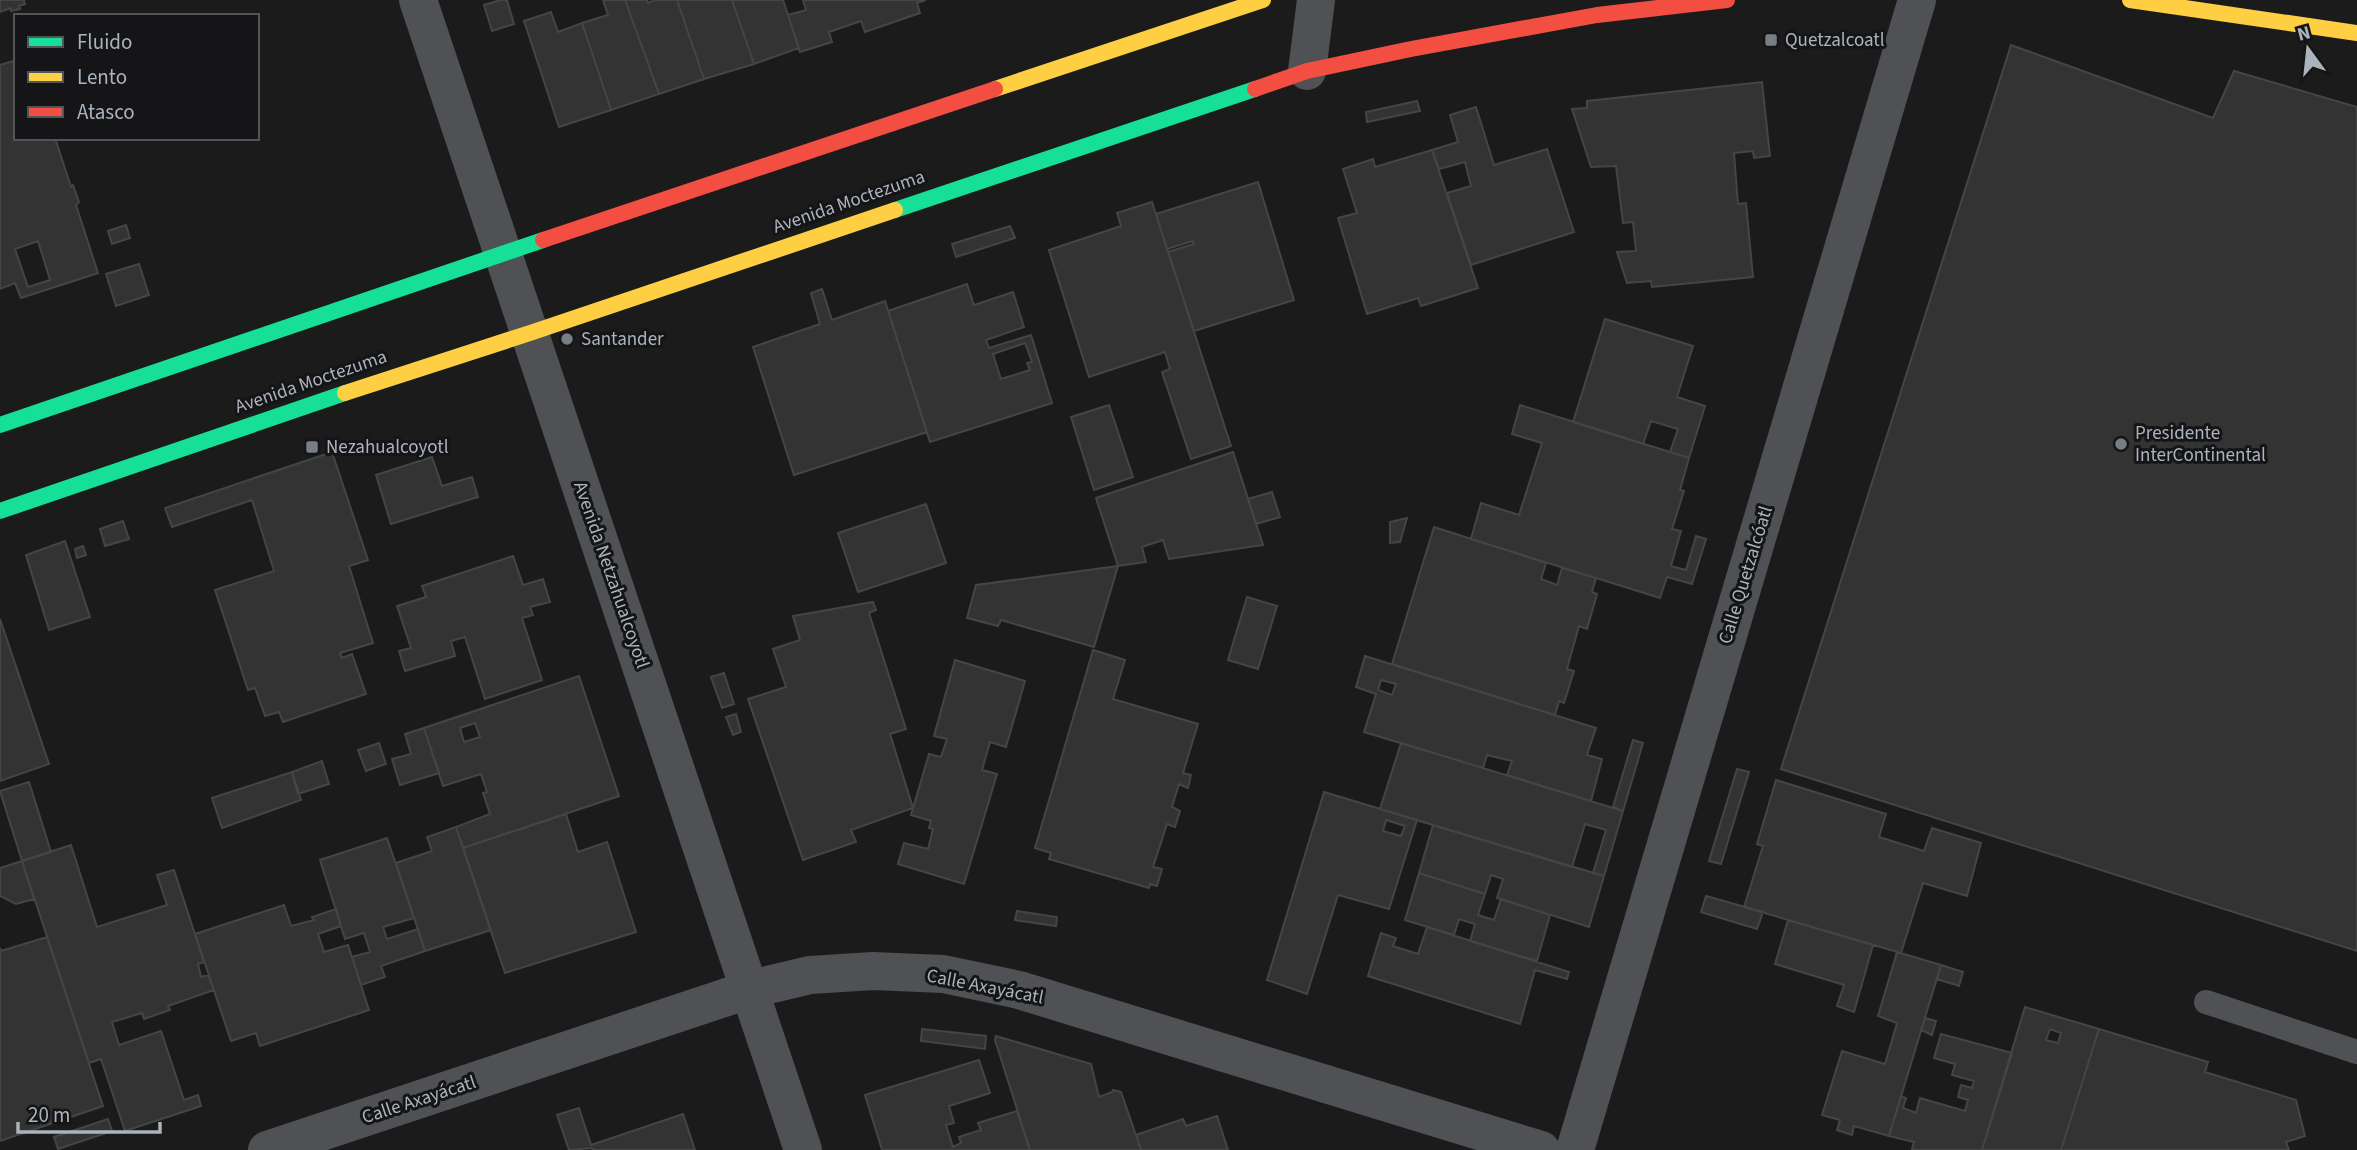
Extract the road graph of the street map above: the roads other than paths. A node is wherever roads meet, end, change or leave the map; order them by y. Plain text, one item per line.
1 (418, 0) edge
2 (1263, 0) edge
3 (1316, 0) edge
4 (1727, 0) edge
5 (1917, 0) edge
6 (2130, 0) edge
7 (1191, 12) edge
8 (2357, 33) edge
9 (1307, 71) junction
10 (503, 253) junction
11 (530, 332) junction
12 (0, 425) edge
13 (0, 511) edge
14 (751, 989) junction
15 (2206, 1002) dead end
16 (2357, 1052) edge
17 (267, 1150) edge
18 (803, 1150) edge
19 (1541, 1150) edge
20 (1575, 1150) edge

1 - 10 street, Avenida Netzahualcoyotl
2 - 7 street
3 - 9 street
4 - 9 street, Avenida Moctezuma
5 - 20 street, Calle Quetzalcóatl
6 - 8 street
7 - 10 street
9 - 11 street, Avenida Moctezuma
10 - 11 street, Avenida Netzahualcoyotl
10 - 12 street
11 - 13 street, Avenida Moctezuma
11 - 14 street, Avenida Netzahualcoyotl
14 - 17 street, Calle Axayácatl
14 - 18 street, Avenida Netzahualcoyotl
14 - 19 street, Calle Axayácatl
15 - 16 lane

